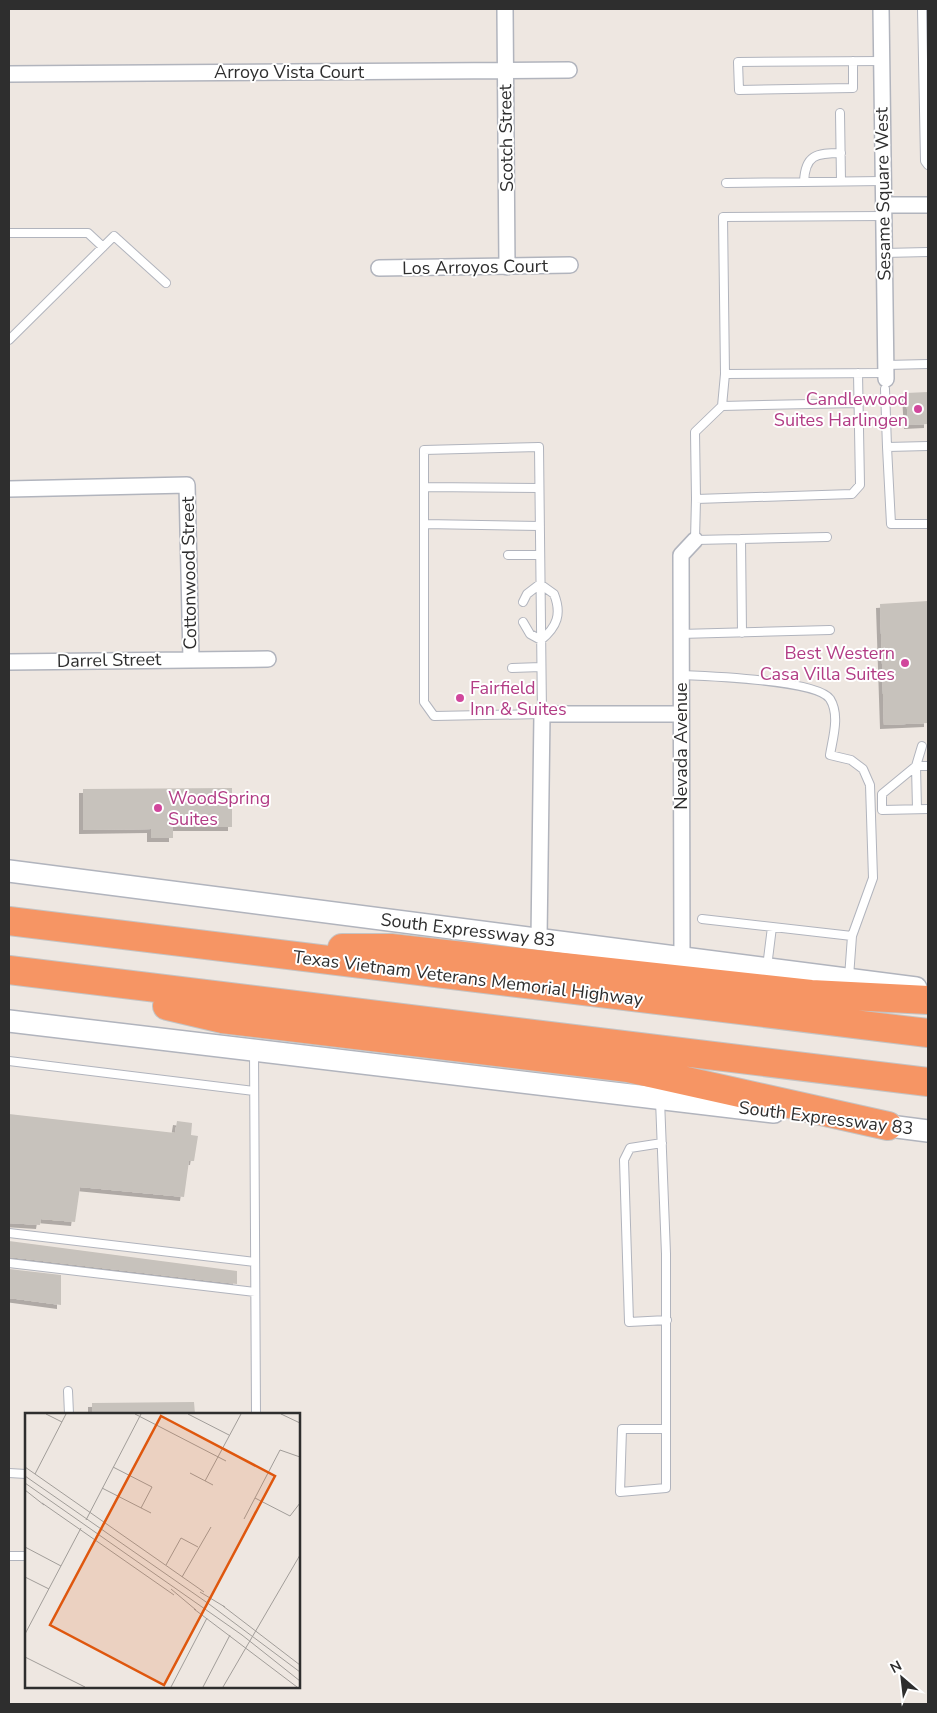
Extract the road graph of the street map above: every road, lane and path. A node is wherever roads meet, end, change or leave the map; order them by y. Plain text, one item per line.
1 (505, 9) edge
2 (881, 9) edge
3 (922, 9) edge
4 (853, 61) junction
5 (882, 61) junction
6 (506, 70) junction
7 (569, 70) dead end
8 (9, 74) edge
9 (840, 113) dead end
10 (926, 127) edge
11 (840, 153) junction
12 (928, 165) edge
13 (841, 181) junction
14 (883, 181) junction
15 (804, 182) junction
16 (726, 183) dead end
17 (928, 205) edge
18 (884, 210) junction
19 (9, 232) edge
20 (103, 247) junction
21 (928, 252) edge
22 (884, 253) junction
23 (570, 266) dead end
24 (507, 267) junction
25 (379, 268) dead end
26 (166, 283) dead end
27 (9, 340) edge
28 (928, 364) edge
29 (858, 373) junction
30 (725, 374) junction
31 (886, 376) junction
32 (858, 403) junction
33 (722, 406) junction
34 (928, 446) edge
35 (887, 447) junction
36 (424, 487) junction
37 (540, 488) junction
38 (9, 489) edge
39 (696, 499) junction
40 (424, 524) junction
41 (928, 524) edge
42 (540, 526) junction
43 (827, 536) dead end
44 (741, 539) junction
45 (695, 540) junction
46 (508, 555) dead end
47 (539, 555) junction
48 (540, 584) junction
49 (523, 602) dead end
50 (523, 622) dead end
51 (830, 630) dead end
52 (742, 632) junction
53 (680, 634) junction
54 (541, 640) junction
55 (191, 659) junction
56 (268, 659) dead end
57 (9, 662) edge
58 (512, 668) dead end
59 (541, 668) junction
60 (680, 675) junction
61 (542, 714) junction
62 (680, 714) junction
63 (922, 746) dead end
64 (916, 766) junction
65 (928, 766) edge
66 (917, 809) junction
67 (928, 809) edge
68 (9, 871) edge
69 (702, 919) dead end
70 (9, 921) edge
71 (772, 927) junction
72 (852, 936) junction
73 (539, 939) junction
74 (190, 945) junction
75 (682, 958) junction
76 (767, 969) junction
77 (16, 972) edge
78 (849, 979) junction
79 (928, 989) edge
80 (928, 1000) edge
81 (9, 1021) edge
82 (928, 1033) edge
83 (254, 1050) junction
84 (9, 1061) edge
85 (928, 1082) edge
86 (254, 1091) junction
87 (660, 1098) junction
88 (888, 1126) junction
89 (928, 1131) edge
90 (662, 1143) junction
91 (9, 1233) edge
92 (255, 1262) junction
93 (9, 1263) edge
94 (255, 1292) junction
95 (667, 1320) junction
96 (68, 1391) dead end
97 (69, 1413) edge
98 (256, 1413) edge
99 (666, 1429) junction
100 (9, 1473) edge
101 (25, 1474) edge
102 (9, 1556) edge
103 (25, 1556) edge

1 - 6 street, Scotch Street
2 - 5 street, Sesame Square West
3 - 10 lane
4 - 4 lane
4 - 5 lane
5 - 14 street, Sesame Square West
6 - 7 street, Arroyo Vista Court
6 - 8 street, Arroyo Vista Court
6 - 24 street, Scotch Street
9 - 11 lane
10 - 12 lane
11 - 13 lane
11 - 15 lane
13 - 14 lane
13 - 15 lane
14 - 18 street, Sesame Square West
15 - 16 lane
17 - 18 street
18 - 22 street, Sesame Square West
18 - 30 lane
19 - 20 lane
20 - 26 lane
20 - 27 lane
21 - 22 lane
22 - 31 street, Sesame Square West
23 - 24 street, Los Arroyos Court
24 - 25 street, Los Arroyos Court
28 - 31 lane
29 - 30 lane
29 - 31 lane
29 - 32 lane
30 - 33 lane
31 - 35 lane
32 - 33 lane
32 - 39 lane
33 - 39 lane
34 - 35 lane
35 - 41 lane
36 - 37 lane
36 - 37 lane
36 - 40 lane
37 - 42 lane
38 - 55 street, Cottonwood Street
39 - 45 lane
40 - 42 lane
40 - 61 lane
42 - 47 lane
43 - 44 lane
44 - 45 lane
44 - 52 lane
45 - 53 street, Nevada Avenue
46 - 47 lane
47 - 48 lane
48 - 49 lane
48 - 54 lane
48 - 54 lane
50 - 54 lane
51 - 52 lane
52 - 53 lane
53 - 60 street, Nevada Avenue
54 - 59 lane
55 - 56 street, Darrel Street
55 - 57 street, Darrel Street
58 - 59 lane
59 - 61 lane
60 - 62 street, Nevada Avenue
60 - 72 lane
61 - 62 street
61 - 73 street
62 - 75 street, Nevada Avenue
63 - 64 lane
64 - 65 lane
64 - 66 lane
64 - 66 lane
66 - 67 lane
68 - 73 main road, South Expressway 83
69 - 71 lane
70 - 74 highway, Texas Vietnam Veterans Memorial Highway
71 - 72 lane
71 - 76 lane
72 - 78 lane
73 - 75 main road, South Expressway 83
74 - 80 highway
74 - 82 highway, Texas Vietnam Veterans Memorial Highway
75 - 76 main road, South Expressway 83
76 - 78 main road, South Expressway 83
77 - 85 highway
77 - 88 highway
78 - 79 main road, South Expressway 83
81 - 83 main road, South Expressway 83
83 - 86 lane
83 - 87 main road, South Expressway 83
84 - 86 lane
86 - 92 lane
87 - 88 main road, South Expressway 83
87 - 90 lane
88 - 89 main road, South Expressway 83
90 - 95 lane
90 - 95 lane
91 - 92 lane
92 - 94 lane
93 - 94 lane
94 - 98 lane
95 - 99 lane
96 - 97 lane
99 - 99 lane
100 - 101 lane
102 - 103 lane

